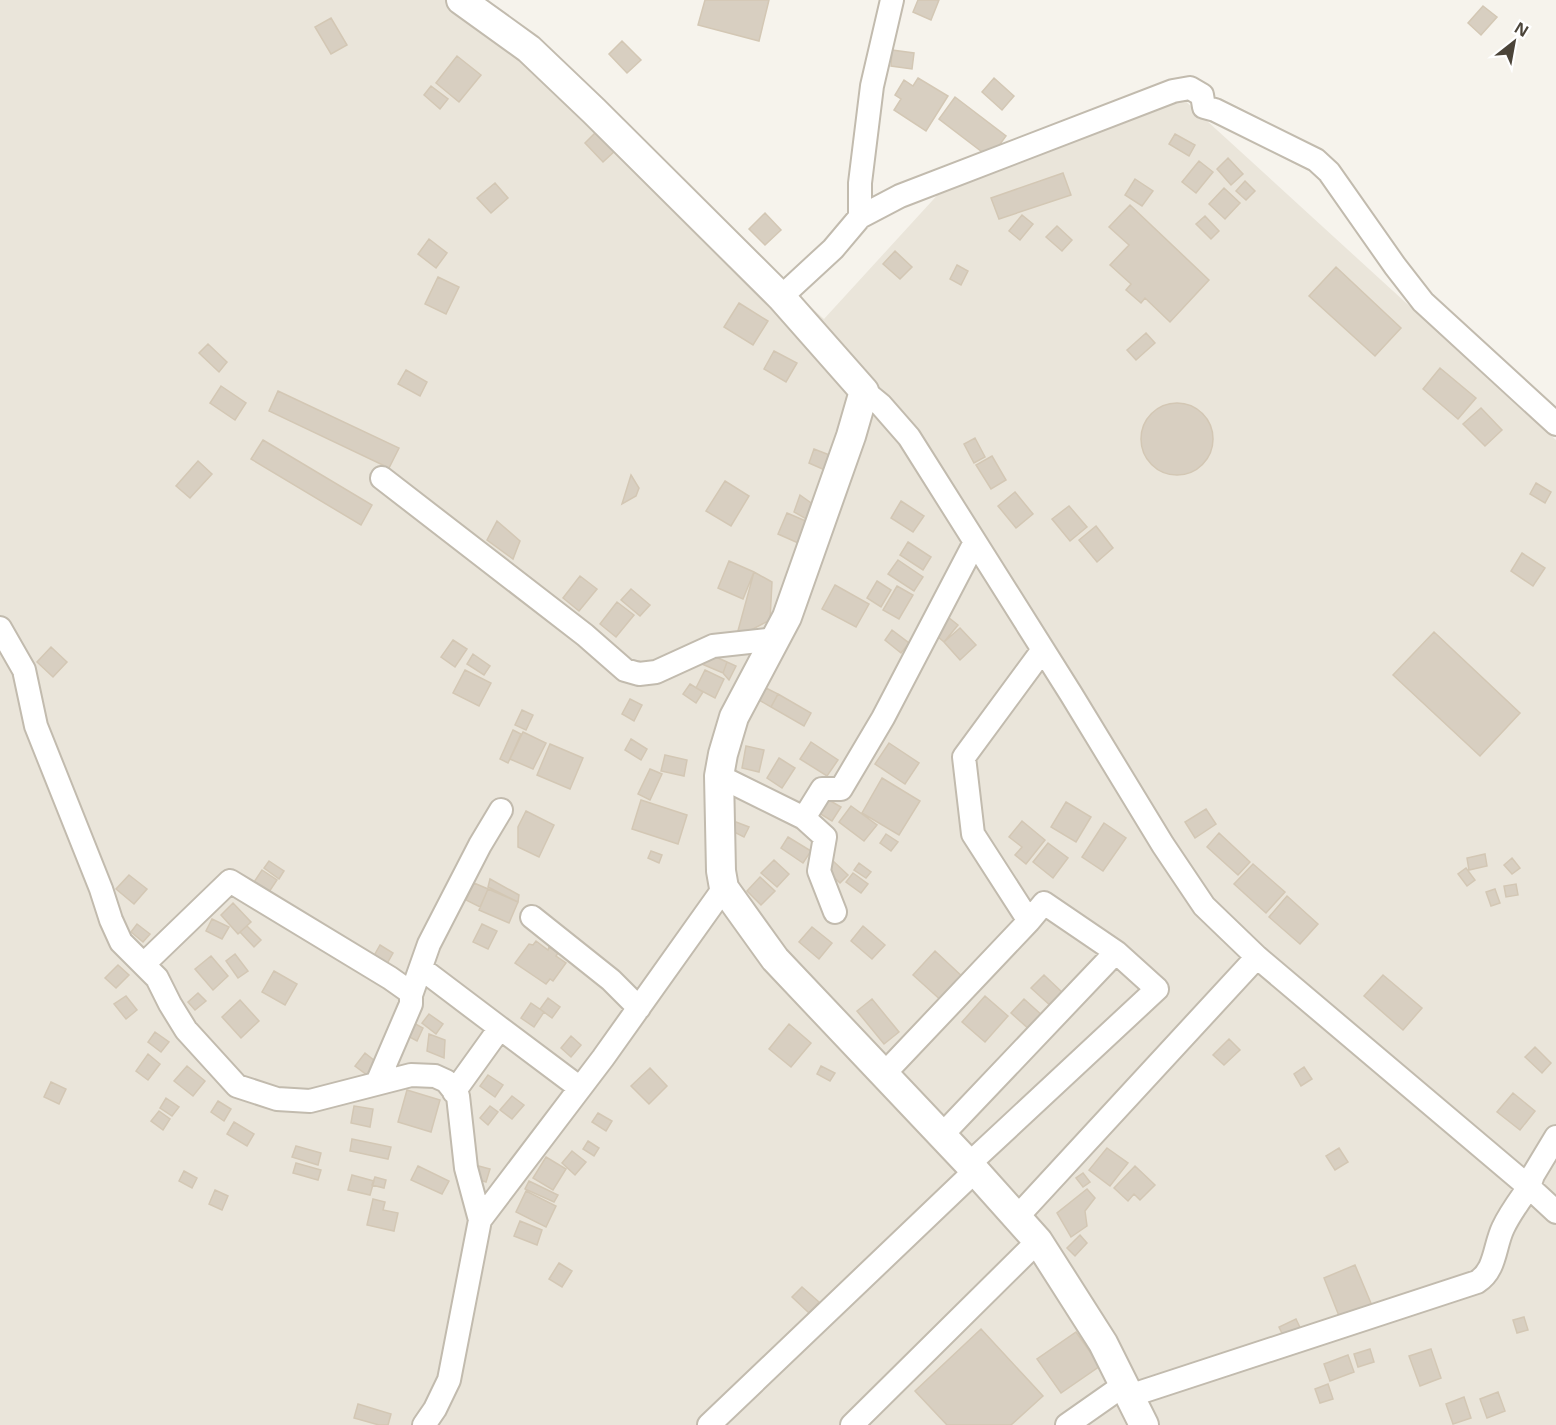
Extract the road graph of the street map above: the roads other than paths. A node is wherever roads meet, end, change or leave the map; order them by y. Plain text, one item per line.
1 (461, 0) edge
2 (892, 0) edge
3 (860, 217) junction
4 (781, 297) junction
5 (864, 391) junction
6 (1556, 423) edge
7 (382, 478) dead end
8 (975, 542) junction
9 (0, 628) edge
10 (777, 639) junction
11 (1042, 651) junction
12 (719, 776) junction
13 (501, 810) dead end
14 (804, 818) junction
15 (724, 888) junction
16 (834, 912) dead end
17 (532, 917) dead end
18 (1029, 921) junction
19 (1116, 952) junction
20 (1257, 957) junction
21 (145, 963) junction
22 (422, 969) junction
23 (411, 995) junction
24 (639, 1008) junction
25 (500, 1028) junction
26 (884, 1074) junction
27 (376, 1083) junction
28 (580, 1088) junction
29 (454, 1092) junction
30 (942, 1135) junction
31 (1556, 1137) edge
32 (972, 1167) junction
33 (1529, 1187) junction
34 (1556, 1212) edge
35 (1018, 1216) junction
36 (480, 1220) junction
37 (1038, 1241) junction
38 (1126, 1390) junction
39 (424, 1425) edge
40 (709, 1425) edge
41 (852, 1425) edge
42 (1067, 1425) edge
43 (1144, 1425) edge

1 - 4 street
2 - 3 street
3 - 4 street
3 - 6 street
4 - 5 street
5 - 8 street
5 - 10 street
7 - 10 street
8 - 11 street
8 - 14 street
9 - 21 street
10 - 12 street
11 - 18 street
11 - 20 street
12 - 14 street
12 - 15 street
13 - 22 street
14 - 16 street
15 - 24 street
15 - 26 street
17 - 24 street
18 - 19 street
18 - 26 street
19 - 30 street
19 - 32 street
20 - 33 street
20 - 35 street
21 - 23 street
21 - 27 street
22 - 23 street
22 - 25 street
23 - 27 street
24 - 28 street
25 - 28 street
25 - 29 street
26 - 30 street
27 - 29 street
28 - 36 street
29 - 36 street
30 - 32 street
31 - 33 street
32 - 35 street
32 - 40 street
33 - 34 street
33 - 38 street
35 - 37 street
36 - 39 street
37 - 38 street
37 - 41 street
38 - 42 street
38 - 43 street

